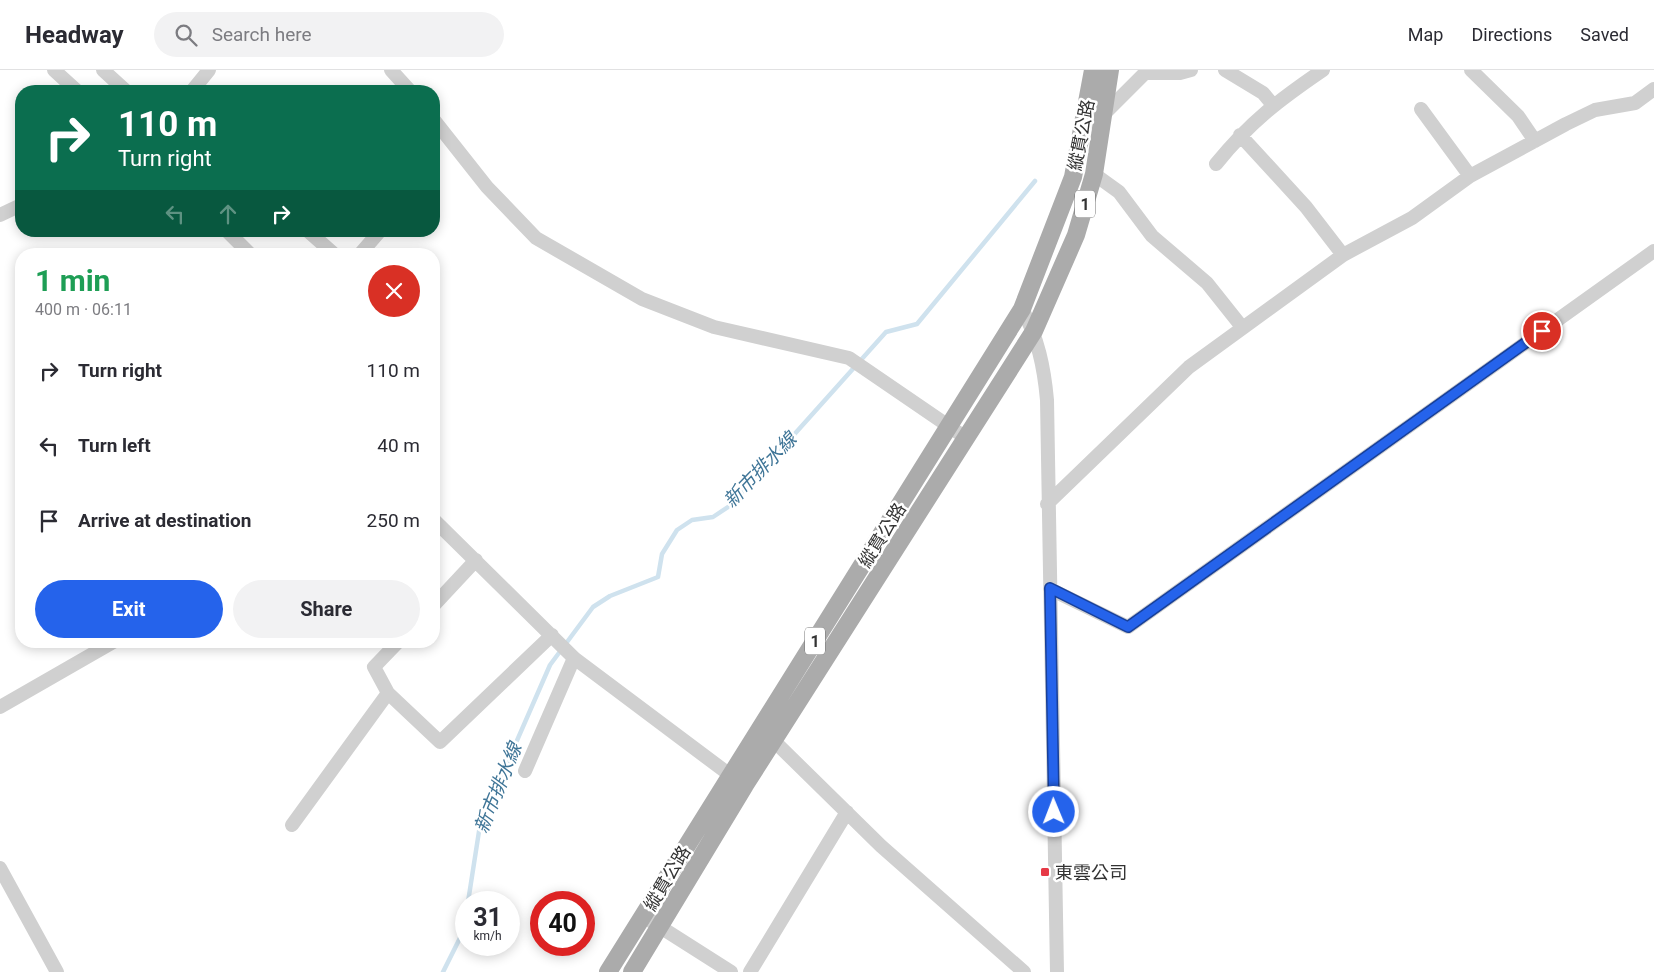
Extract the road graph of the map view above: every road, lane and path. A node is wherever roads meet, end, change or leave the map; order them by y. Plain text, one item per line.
1 (54, 70) edge
2 (103, 70) edge
3 (209, 70) edge
4 (390, 70) edge
5 (1092, 70) edge
6 (1110, 70) edge
7 (1191, 70) edge
8 (1224, 70) edge
9 (1323, 70) edge
10 (1471, 70) edge
11 (1147, 71) edge
12 (70, 85) edge
13 (119, 85) edge
14 (197, 85) edge
15 (404, 85) edge
16 (1654, 89) edge
17 (1273, 105) junction
18 (1421, 109) dead end
19 (1105, 113) junction
20 (440, 128) edge
21 (1240, 134) junction
22 (1535, 141) junction
23 (1216, 164) dead end
24 (1094, 174) junction
25 (1470, 176) junction
26 (15, 208) edge
27 (0, 215) edge
28 (233, 237) edge
29 (315, 237) edge
30 (375, 237) edge
31 (244, 248) edge
32 (327, 248) edge
33 (365, 248) edge
34 (1654, 251) edge
35 (1343, 255) junction
36 (1022, 309) junction
37 (1242, 327) junction
38 (1034, 331) junction
39 (950, 427) junction
40 (966, 438) junction
41 (1047, 504) junction
42 (440, 526) edge
43 (476, 560) junction
44 (1050, 588) junction
45 (440, 599) edge
46 (552, 635) junction
47 (103, 648) edge
48 (393, 648) edge
49 (574, 658) junction
50 (388, 693) junction
51 (0, 707) edge
52 (774, 740) junction
53 (525, 770) dead end
54 (730, 775) junction
55 (745, 785) junction
56 (847, 812) junction
57 (292, 825) dead end
58 (0, 868) edge
59 (643, 916) junction
60 (660, 927) junction
61 (57, 972) edge
62 (608, 972) edge
63 (632, 972) edge
64 (731, 972) edge
65 (750, 972) edge
66 (1024, 972) edge
67 (1057, 972) edge

1 - 12 street
2 - 13 street
3 - 14 street
4 - 15 street
5 - 36 main road, 縱貫公路 / 1
6 - 19 main road, 縱貫公路 / 1
7 - 11 street
8 - 17 street
9 - 17 street
10 - 22 street
11 - 19 street
16 - 22 street
17 - 21 street
18 - 25 street
19 - 24 main road, 縱貫公路 / 1
20 - 39 street
21 - 23 street
21 - 35 street
22 - 25 street
24 - 37 street
24 - 38 main road, 縱貫公路 / 1
25 - 35 street
26 - 27 street
28 - 31 street
29 - 32 street
30 - 33 street
34 - 44 street
35 - 37 street
36 - 38 street
36 - 39 main road, 縱貫公路 / 1
37 - 41 street
38 - 40 main road, 縱貫公路 / 1
38 - 41 street
39 - 40 street
39 - 54 main road, 縱貫公路 / 1
40 - 52 main road, 縱貫公路 / 1
41 - 44 street
42 - 43 street
43 - 45 street
43 - 46 street
44 - 67 street
46 - 49 street
46 - 50 street
47 - 51 street
48 - 50 street
49 - 53 street
49 - 54 street
50 - 57 street
52 - 55 main road, 縱貫公路 / 1
52 - 56 street
54 - 55 street
54 - 59 main road, 縱貫公路 / 1
55 - 60 main road, 縱貫公路 / 1
56 - 65 street
56 - 66 street
58 - 61 street
59 - 60 street
59 - 62 main road, 縱貫公路 / 1
60 - 63 main road, 縱貫公路 / 1
60 - 64 street

